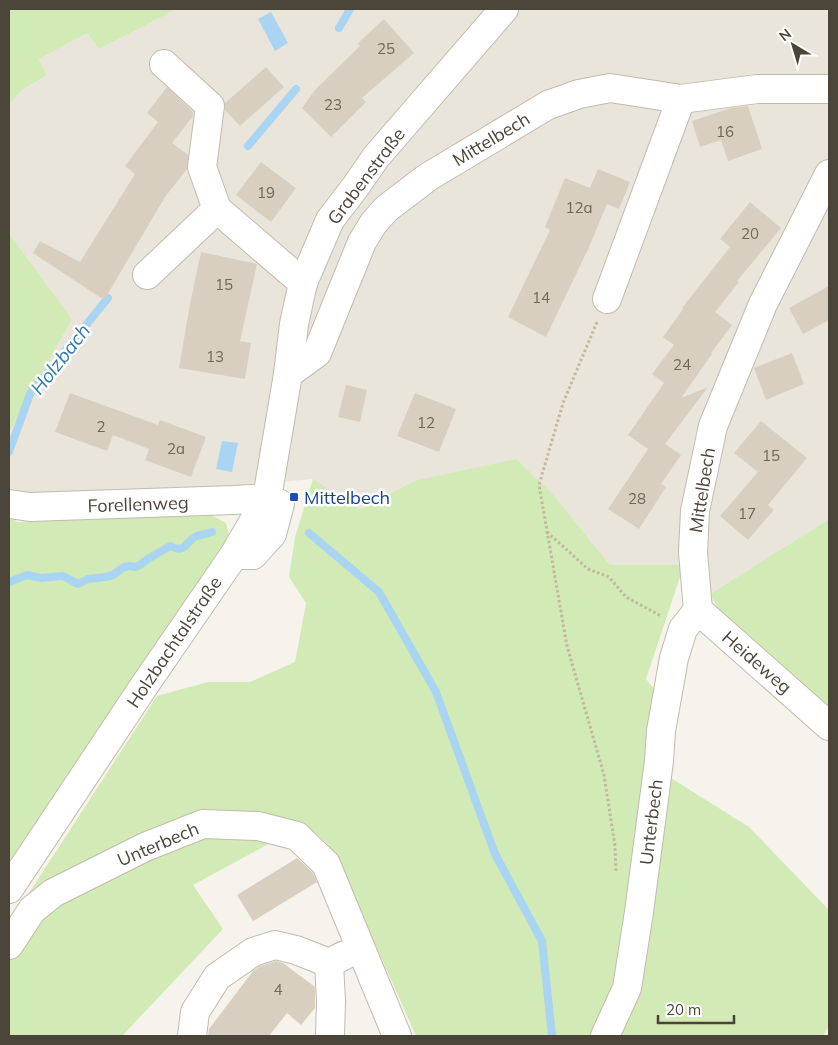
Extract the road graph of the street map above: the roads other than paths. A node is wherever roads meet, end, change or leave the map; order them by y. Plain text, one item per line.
1 (504, 9) edge
2 (164, 64) dead end
3 (828, 96) edge
4 (682, 98) junction
5 (829, 174) edge
6 (217, 209) junction
7 (147, 275) dead end
8 (303, 283) junction
9 (607, 299) road end
10 (288, 374) junction
11 (267, 498) junction
12 (9, 504) edge
13 (692, 610) junction
14 (829, 726) edge
15 (9, 889) edge
16 (9, 945) edge
17 (360, 947) junction
18 (329, 963) junction
19 (192, 1036) edge
20 (330, 1036) edge
21 (397, 1036) edge
22 (605, 1036) edge

1 - 8 street, Grabenstraße
2 - 6 street
3 - 4 street, Mittelbech
4 - 9 street
4 - 10 street, Mittelbech
5 - 13 street, Mittelbech
6 - 7 street
6 - 8 street
8 - 10 street, Grabenstraße
10 - 11 street, Holzbachtalstraße
11 - 12 street, Forellenweg
11 - 15 street, Holzbachtalstraße
13 - 14 street, Heideweg
13 - 22 street, Unterbech
16 - 17 street, Unterbech
17 - 18 street
17 - 21 street, Unterbech
18 - 19 street
18 - 20 street

